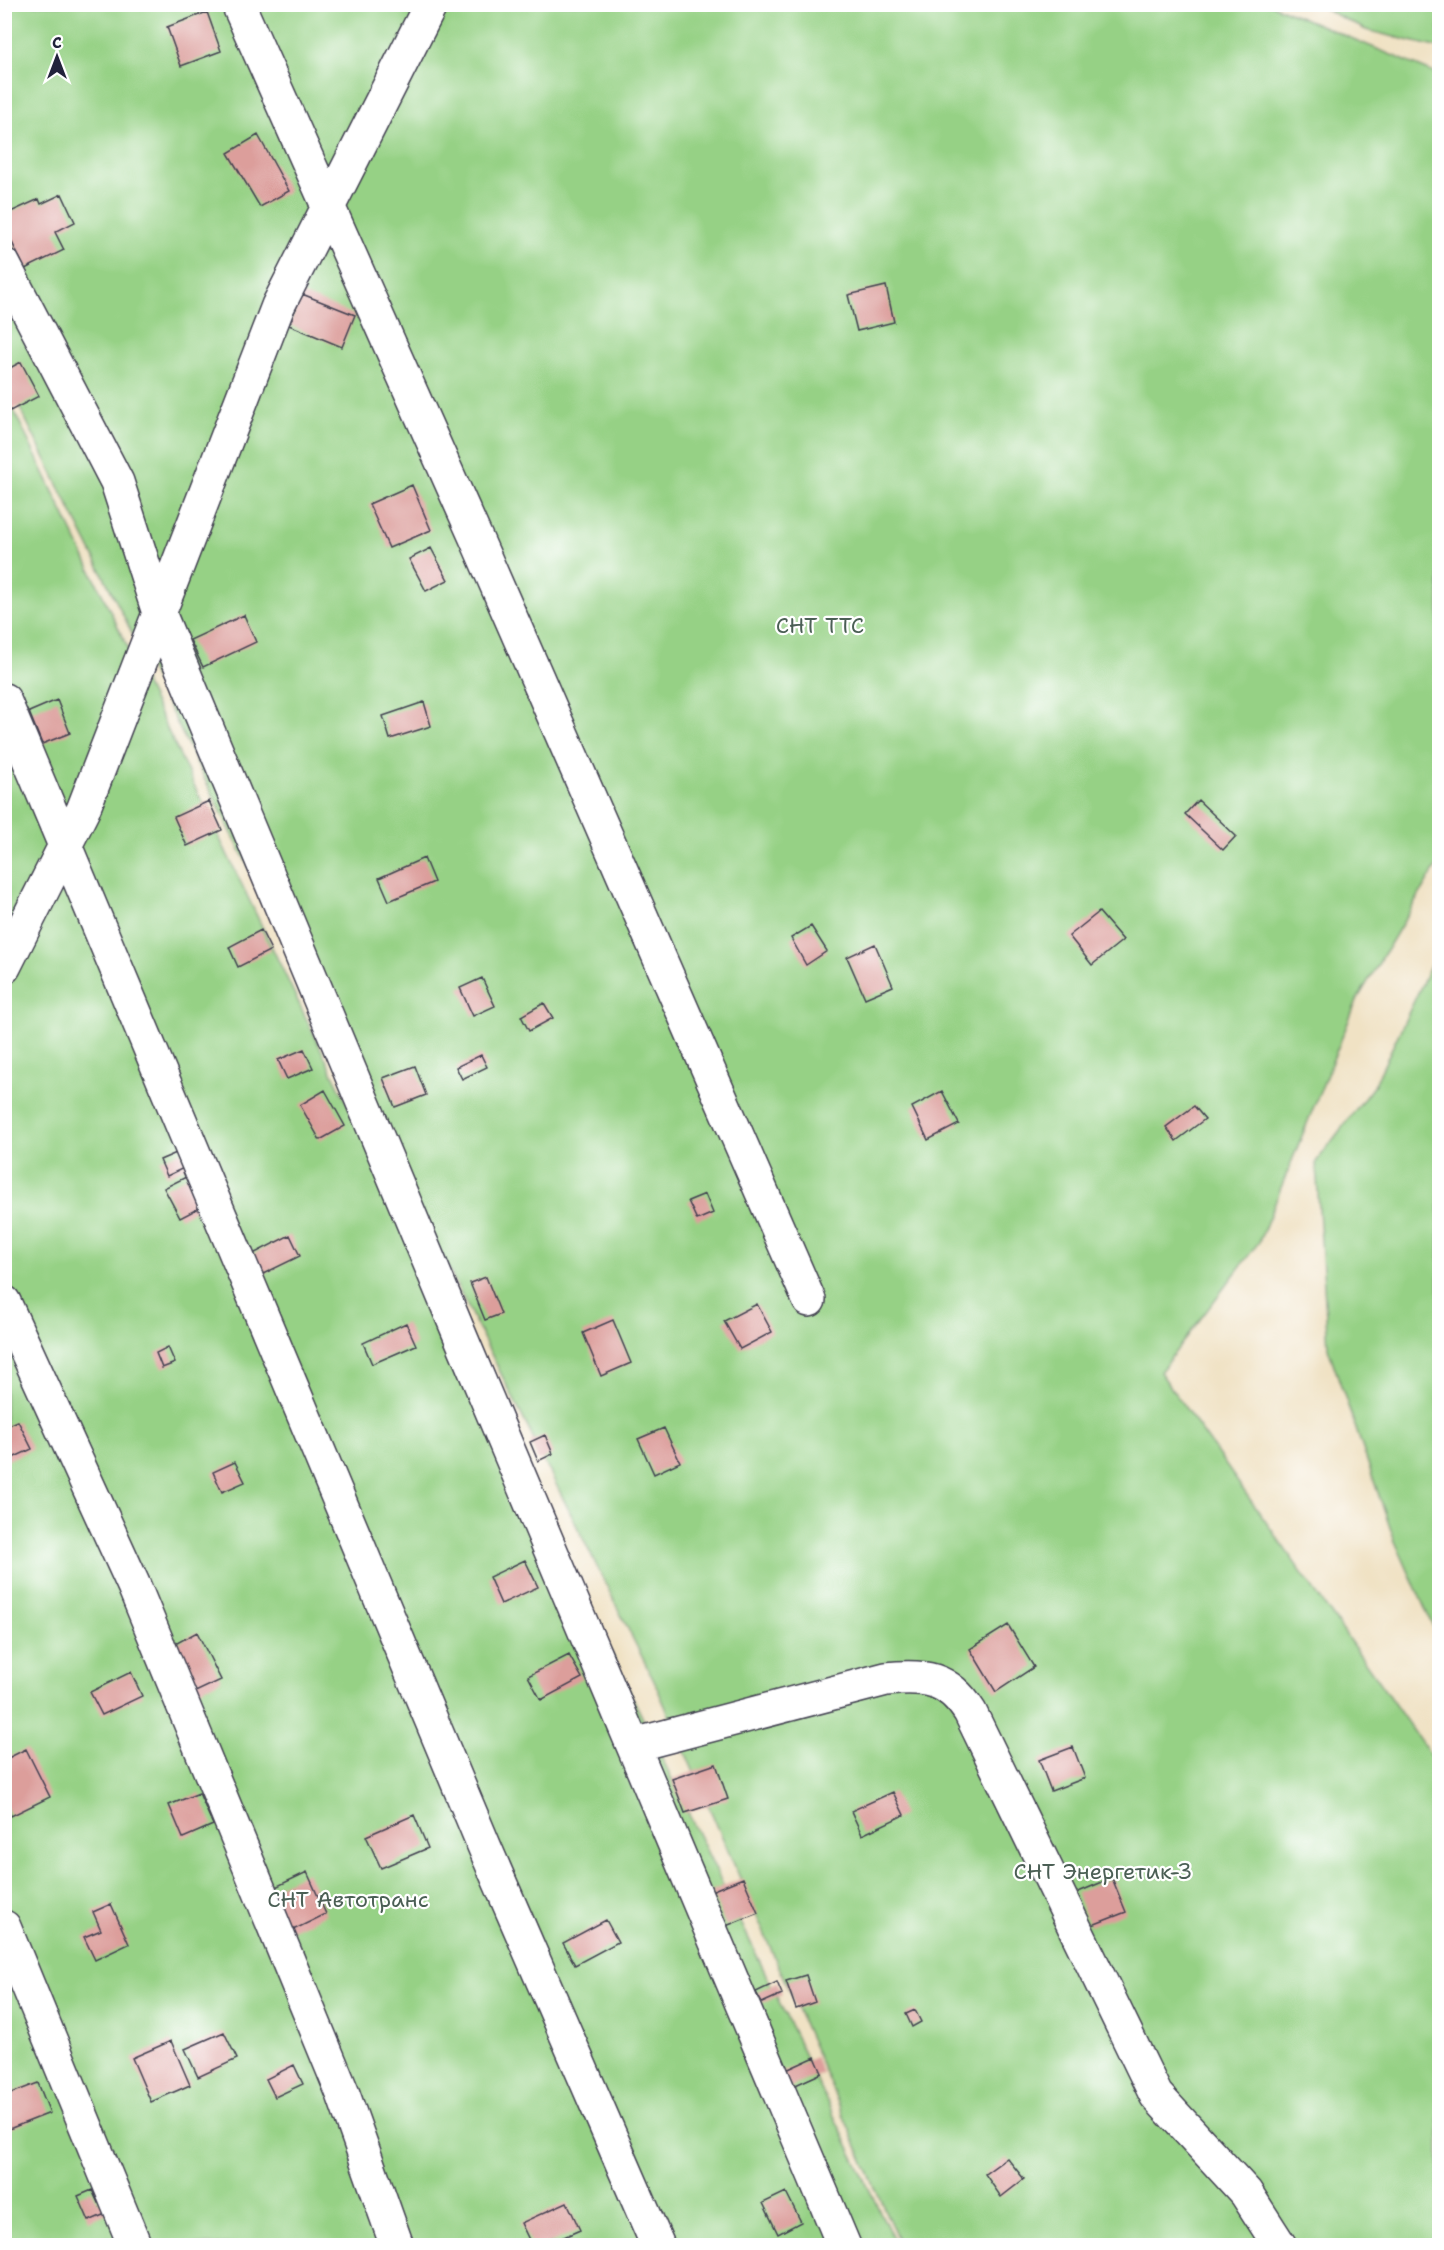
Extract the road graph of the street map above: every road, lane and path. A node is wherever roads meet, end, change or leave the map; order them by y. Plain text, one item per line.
1 (238, 4) edge
2 (431, 4) edge
3 (328, 208) junction
4 (4, 265) edge
5 (159, 613) junction
6 (4, 700) edge
7 (65, 845) junction
8 (4, 967) edge
9 (808, 1300) dead end
10 (4, 1302) edge
11 (634, 1745) junction
12 (4, 1927) edge
13 (135, 2246) edge
14 (397, 2246) edge
15 (658, 2246) edge
16 (844, 2246) edge
17 (1280, 2246) edge

1 - 3 lane
2 - 3 lane
3 - 5 lane
3 - 9 lane
4 - 5 lane
5 - 7 lane
5 - 11 lane
6 - 7 lane
7 - 8 lane
7 - 15 lane
10 - 14 lane
11 - 16 lane
11 - 17 lane
12 - 13 lane

